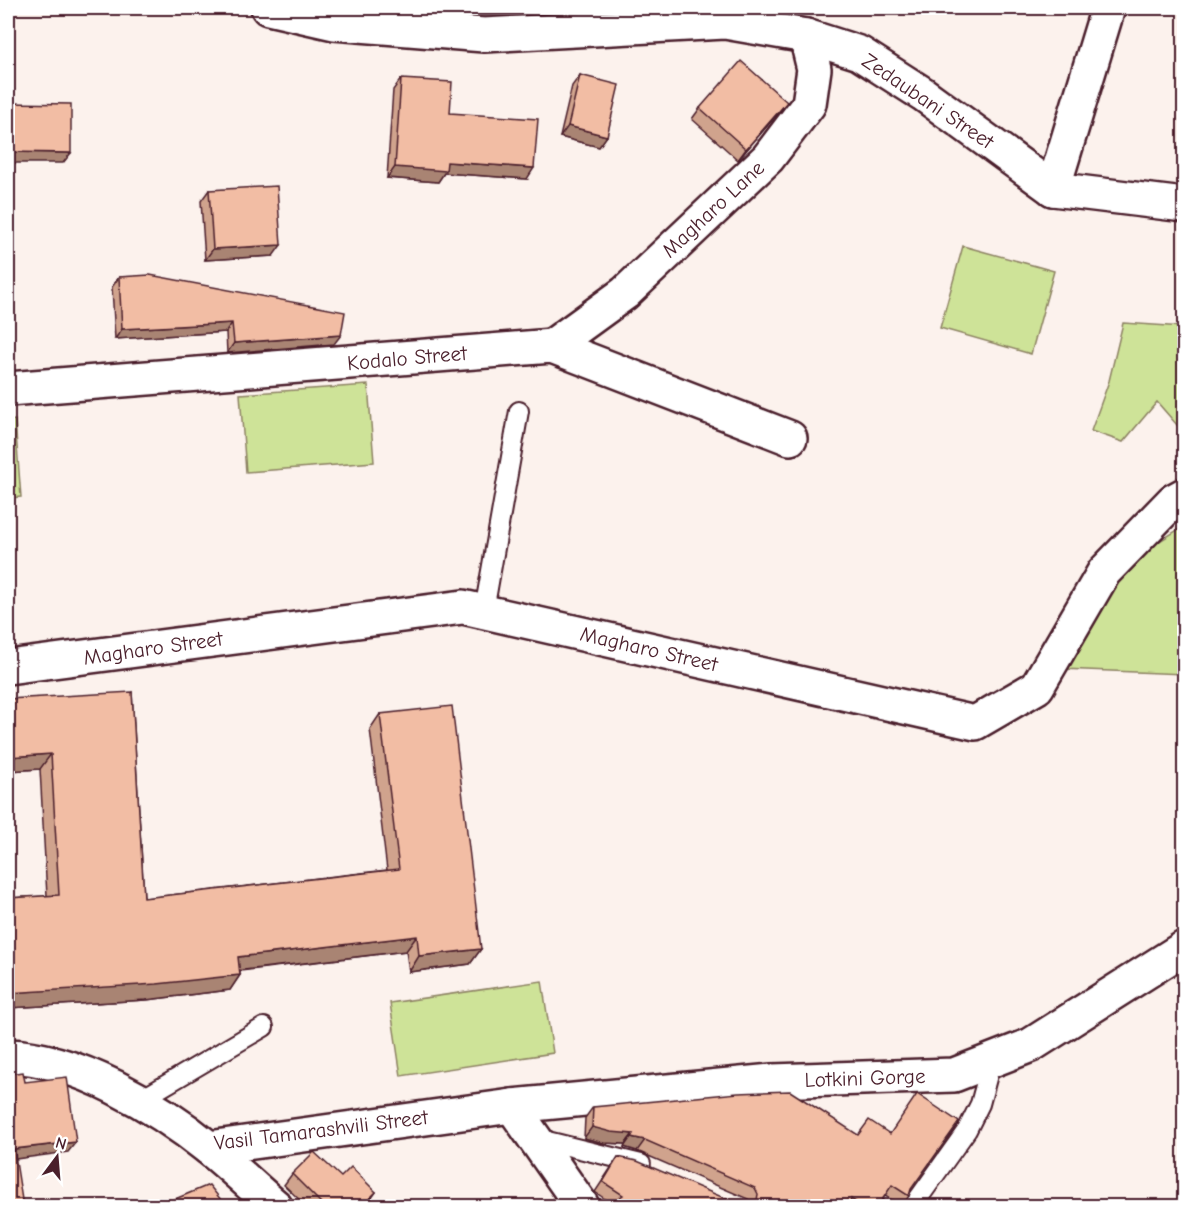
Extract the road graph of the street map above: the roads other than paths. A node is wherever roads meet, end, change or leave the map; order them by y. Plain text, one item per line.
1 (268, 8) edge
2 (1108, 8) edge
3 (806, 36) junction
4 (1053, 189) junction
5 (1185, 205) edge
6 (552, 346) junction
7 (8, 389) edge
8 (519, 411) dead end
9 (790, 438) dead end
10 (1185, 495) edge
11 (484, 611) junction
12 (8, 667) edge
13 (1184, 951) edge
14 (264, 1027) dead end
15 (8, 1056) edge
16 (992, 1060) junction
17 (140, 1100) junction
18 (512, 1106) junction
19 (535, 1138) junction
20 (209, 1148) junction
21 (654, 1170) edge
22 (275, 1206) edge
23 (582, 1206) edge
24 (913, 1206) edge

1 - 3 street, Zedaubani Street
2 - 4 street
3 - 4 street, Zedaubani Street
3 - 6 street, Magharo Lane
4 - 5 street, Zedaubani Street
6 - 7 street, Kodalo Street
6 - 9 street, Kodalo Street
8 - 11 lane
10 - 11 street, Magharo Street
11 - 12 street, Magharo Street
13 - 16 street, Lotkini Gorge
14 - 17 lane
15 - 17 street, Vasil Tamarashvili Street
16 - 18 street, Lotkini Gorge
16 - 24 lane
17 - 20 street, Vasil Tamarashvili Street
18 - 19 street
18 - 20 street, Vasil Tamarashvili Street
19 - 21 lane
19 - 23 street
20 - 22 street

